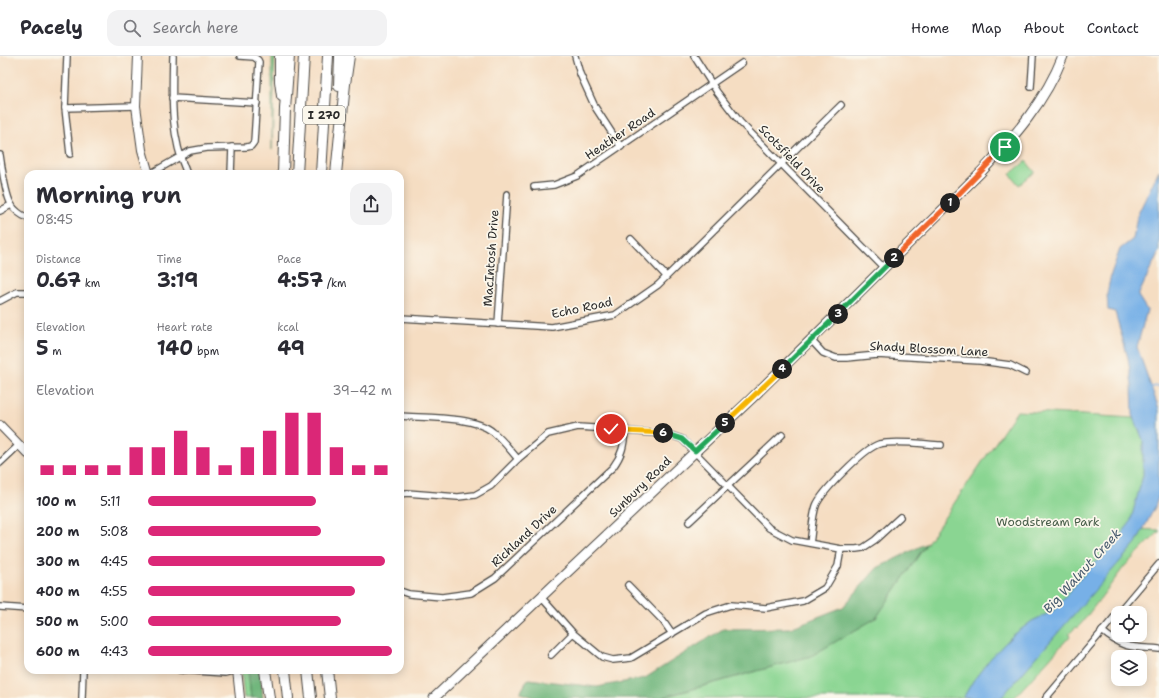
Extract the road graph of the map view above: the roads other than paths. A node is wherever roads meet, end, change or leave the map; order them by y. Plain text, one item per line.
1 (67, 56) edge
2 (138, 56) edge
3 (173, 56) edge
4 (240, 56) edge
5 (280, 56) edge
6 (289, 56) edge
7 (304, 56) edge
8 (328, 56) edge
9 (340, 56) edge
10 (349, 56) edge
11 (575, 56) edge
12 (694, 56) edge
13 (1033, 56) edge
14 (1063, 56) edge
15 (742, 63) dead end
16 (712, 84) junction
17 (1031, 87) dead end
18 (172, 98) junction
19 (257, 103) junction
20 (841, 105) dead end
21 (136, 106) junction
22 (65, 108) junction
23 (285, 109) junction
24 (232, 147) junction
25 (621, 147) junction
26 (70, 154) dead end
27 (0, 155) edge
28 (180, 157) junction
29 (782, 163) junction
30 (148, 170) edge
31 (156, 170) edge
32 (185, 170) edge
33 (231, 170) edge
34 (283, 170) edge
35 (297, 170) edge
36 (321, 170) edge
37 (336, 170) edge
38 (336, 170) edge
39 (534, 187) dead end
40 (506, 194) dead end
41 (11, 205) junction
42 (0, 211) edge
43 (24, 217) edge
44 (631, 239) dead end
45 (884, 268) junction
46 (666, 276) junction
47 (24, 292) edge
48 (0, 301) edge
49 (404, 318) edge
50 (498, 324) junction
51 (811, 340) junction
52 (1026, 373) dead end
53 (404, 416) edge
54 (0, 425) edge
55 (625, 431) junction
56 (782, 435) dead end
57 (19, 445) junction
58 (941, 445) dead end
59 (24, 450) edge
60 (695, 451) junction
61 (518, 459) junction
62 (0, 463) edge
63 (727, 486) junction
64 (404, 493) edge
65 (900, 517) dead end
66 (690, 522) dead end
67 (810, 543) junction
68 (841, 549) junction
69 (1159, 564) edge
70 (628, 585) dead end
71 (404, 592) edge
72 (541, 597) junction
73 (0, 607) edge
74 (24, 609) edge
75 (1102, 631) junction
76 (573, 633) junction
77 (672, 634) junction
78 (1159, 649) edge
79 (551, 655) dead end
80 (84, 674) edge
81 (237, 674) edge
82 (266, 674) edge
83 (285, 674) edge
84 (308, 674) edge
85 (327, 674) edge
86 (82, 698) edge
87 (240, 698) edge
88 (269, 698) edge
89 (288, 698) edge
90 (311, 698) edge
91 (330, 698) edge
92 (434, 698) edge
93 (1046, 698) edge

1 - 22 street
2 - 21 street
3 - 18 street
4 - 19 street
5 - 23 highway
6 - 23 highway
7 - 35 highway, I 270
8 - 36 highway, I 270
9 - 37 highway
10 - 38 highway
11 - 25 street
12 - 16 street, Scotsfield Drive
13 - 17 street
14 - 45 main road, Sunbury Road
15 - 16 street, Heather Road
16 - 25 street, Heather Road
16 - 29 street, Scotsfield Drive
18 - 19 street
18 - 28 street
19 - 24 street
20 - 29 street, Echo Road
21 - 22 street
21 - 30 street
22 - 26 street
23 - 34 highway
24 - 28 street
24 - 33 street
25 - 39 street, Heather Road
27 - 41 street
28 - 31 street
28 - 32 street
29 - 45 street, Scotsfield Drive
29 - 46 street, Echo Road
40 - 50 street, MacIntosh Drive
41 - 42 street
41 - 43 street
44 - 46 street
45 - 51 main road, Sunbury Road
46 - 50 street, Echo Road
47 - 48 street
49 - 50 street, Echo Road
51 - 52 street, Shady Blossom Lane
51 - 60 main road, Sunbury Road
53 - 61 street
54 - 57 street
55 - 60 street
55 - 61 street
55 - 71 street, Richland Drive
56 - 63 street
57 - 59 street
57 - 62 street
58 - 67 street
60 - 63 street
60 - 72 main road, Sunbury Road
61 - 64 street
63 - 66 street
63 - 67 street
65 - 68 street
67 - 68 street
68 - 77 street
69 - 75 street
70 - 77 street
72 - 76 street
72 - 92 main road, Sunbury Road
73 - 74 street
75 - 78 street
75 - 93 street
76 - 77 street
76 - 79 street
80 - 86 street
81 - 87 street
82 - 88 highway
83 - 89 highway
84 - 90 highway
85 - 91 highway

